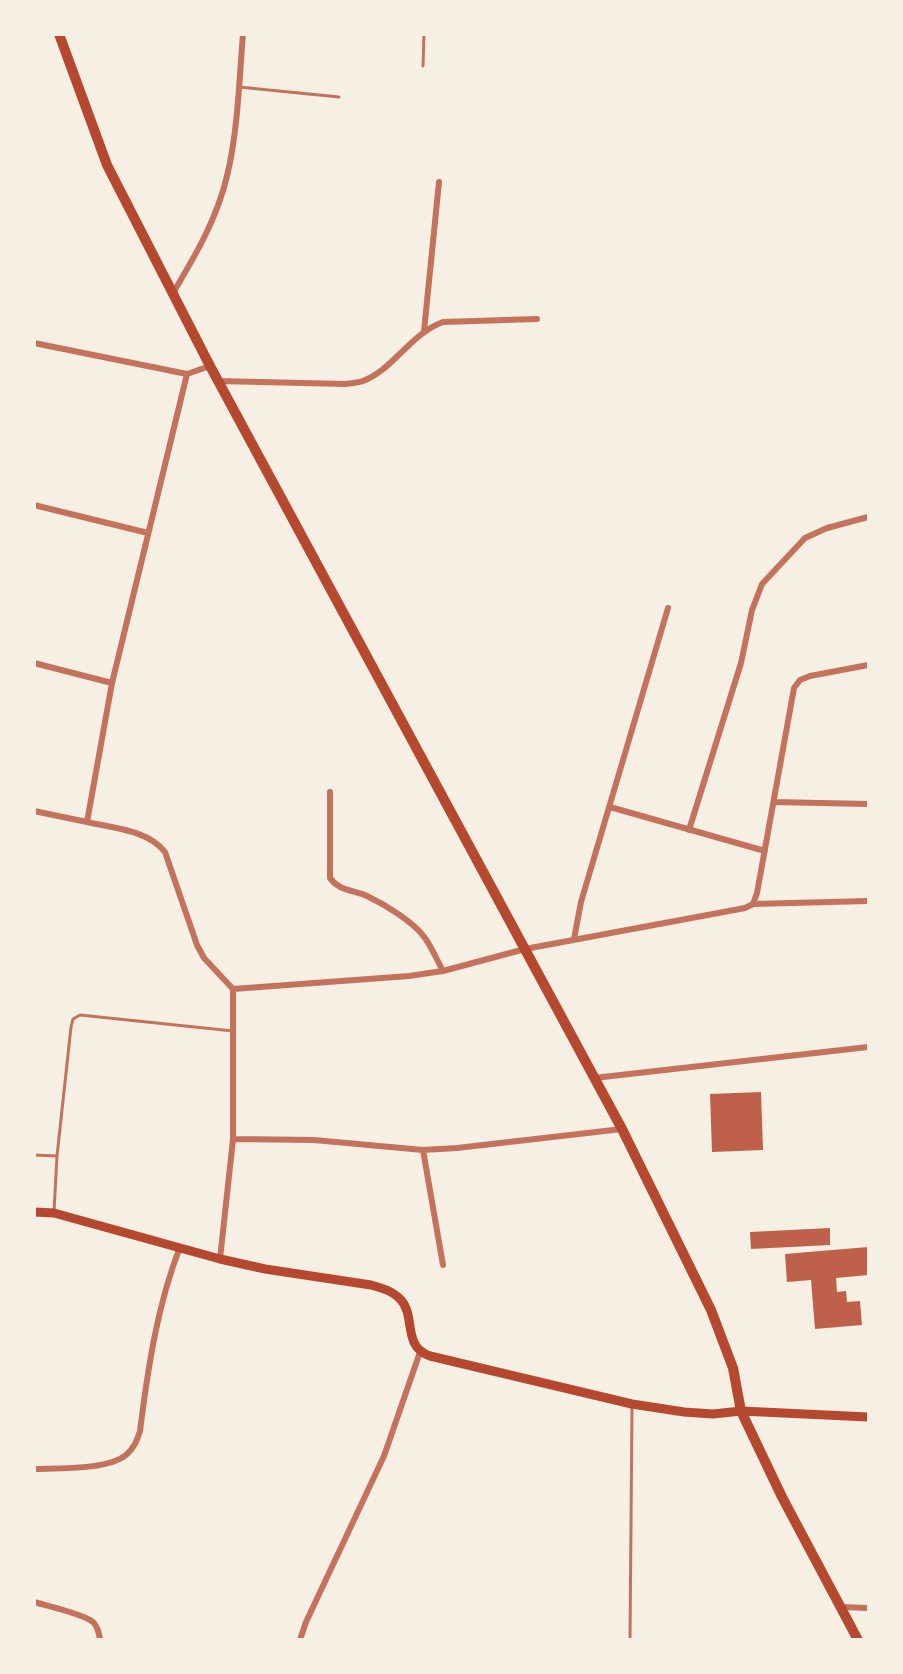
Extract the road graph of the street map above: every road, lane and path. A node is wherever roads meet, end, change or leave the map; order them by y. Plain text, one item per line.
1 (59, 34) edge
2 (243, 34) edge
3 (424, 34) edge
4 (423, 66) dead end
5 (238, 87) junction
6 (339, 97) dead end
7 (439, 182) dead end
8 (173, 293) junction
9 (537, 319) dead end
10 (424, 331) junction
11 (34, 343) edge
12 (210, 366) junction
13 (187, 374) junction
14 (218, 381) junction
15 (34, 505) edge
16 (868, 517) edge
17 (148, 533) junction
18 (668, 608) dead end
19 (34, 663) edge
20 (868, 665) edge
21 (112, 683) junction
22 (330, 792) dead end
23 (774, 802) junction
24 (868, 804) edge
25 (609, 807) junction
26 (34, 811) edge
27 (87, 822) junction
28 (689, 830) junction
29 (765, 851) junction
30 (868, 902) edge
31 (753, 903) junction
32 (574, 939) junction
33 (525, 949) junction
34 (443, 971) junction
35 (232, 989) junction
36 (233, 1031) junction
37 (868, 1047) edge
38 (594, 1078) junction
39 (622, 1129) junction
40 (233, 1139) junction
41 (423, 1150) junction
42 (34, 1155) edge
43 (57, 1156) junction
44 (34, 1212) edge
45 (54, 1213) junction
46 (180, 1247) junction
47 (220, 1259) junction
48 (443, 1264) dead end
49 (420, 1352) junction
50 (632, 1404) junction
51 (741, 1411) junction
52 (868, 1417) edge
53 (34, 1469) edge
54 (34, 1602) edge
55 (840, 1606) junction
56 (868, 1608) edge
57 (100, 1640) edge
58 (300, 1640) edge
59 (630, 1640) edge
60 (858, 1640) edge

1 - 8 main road
2 - 5 street
3 - 4 lane
5 - 6 lane
5 - 8 street
7 - 10 street
8 - 12 main road
9 - 10 street
10 - 14 street
11 - 13 street
12 - 13 street
12 - 14 main road
13 - 17 street
14 - 33 main road
15 - 17 street
16 - 28 street
17 - 21 street
18 - 25 street
19 - 21 street
20 - 23 street
21 - 27 street
22 - 34 street
23 - 24 street
23 - 29 street
25 - 28 street
25 - 32 street
26 - 27 street
27 - 35 street
28 - 29 street
29 - 31 street
30 - 31 street
31 - 32 street
32 - 33 street
33 - 34 street
33 - 38 main road
34 - 35 street
35 - 36 street
36 - 40 street
36 - 43 lane
37 - 38 street
38 - 39 main road
39 - 41 street
39 - 51 main road
40 - 41 street
40 - 47 street
41 - 48 street
42 - 43 lane
43 - 45 lane
44 - 45 main road
45 - 46 main road
46 - 47 main road
46 - 53 street
47 - 49 main road
49 - 50 main road
49 - 58 street
50 - 51 main road
50 - 59 lane
51 - 52 main road
51 - 55 main road
54 - 57 street
55 - 56 street
55 - 60 main road

